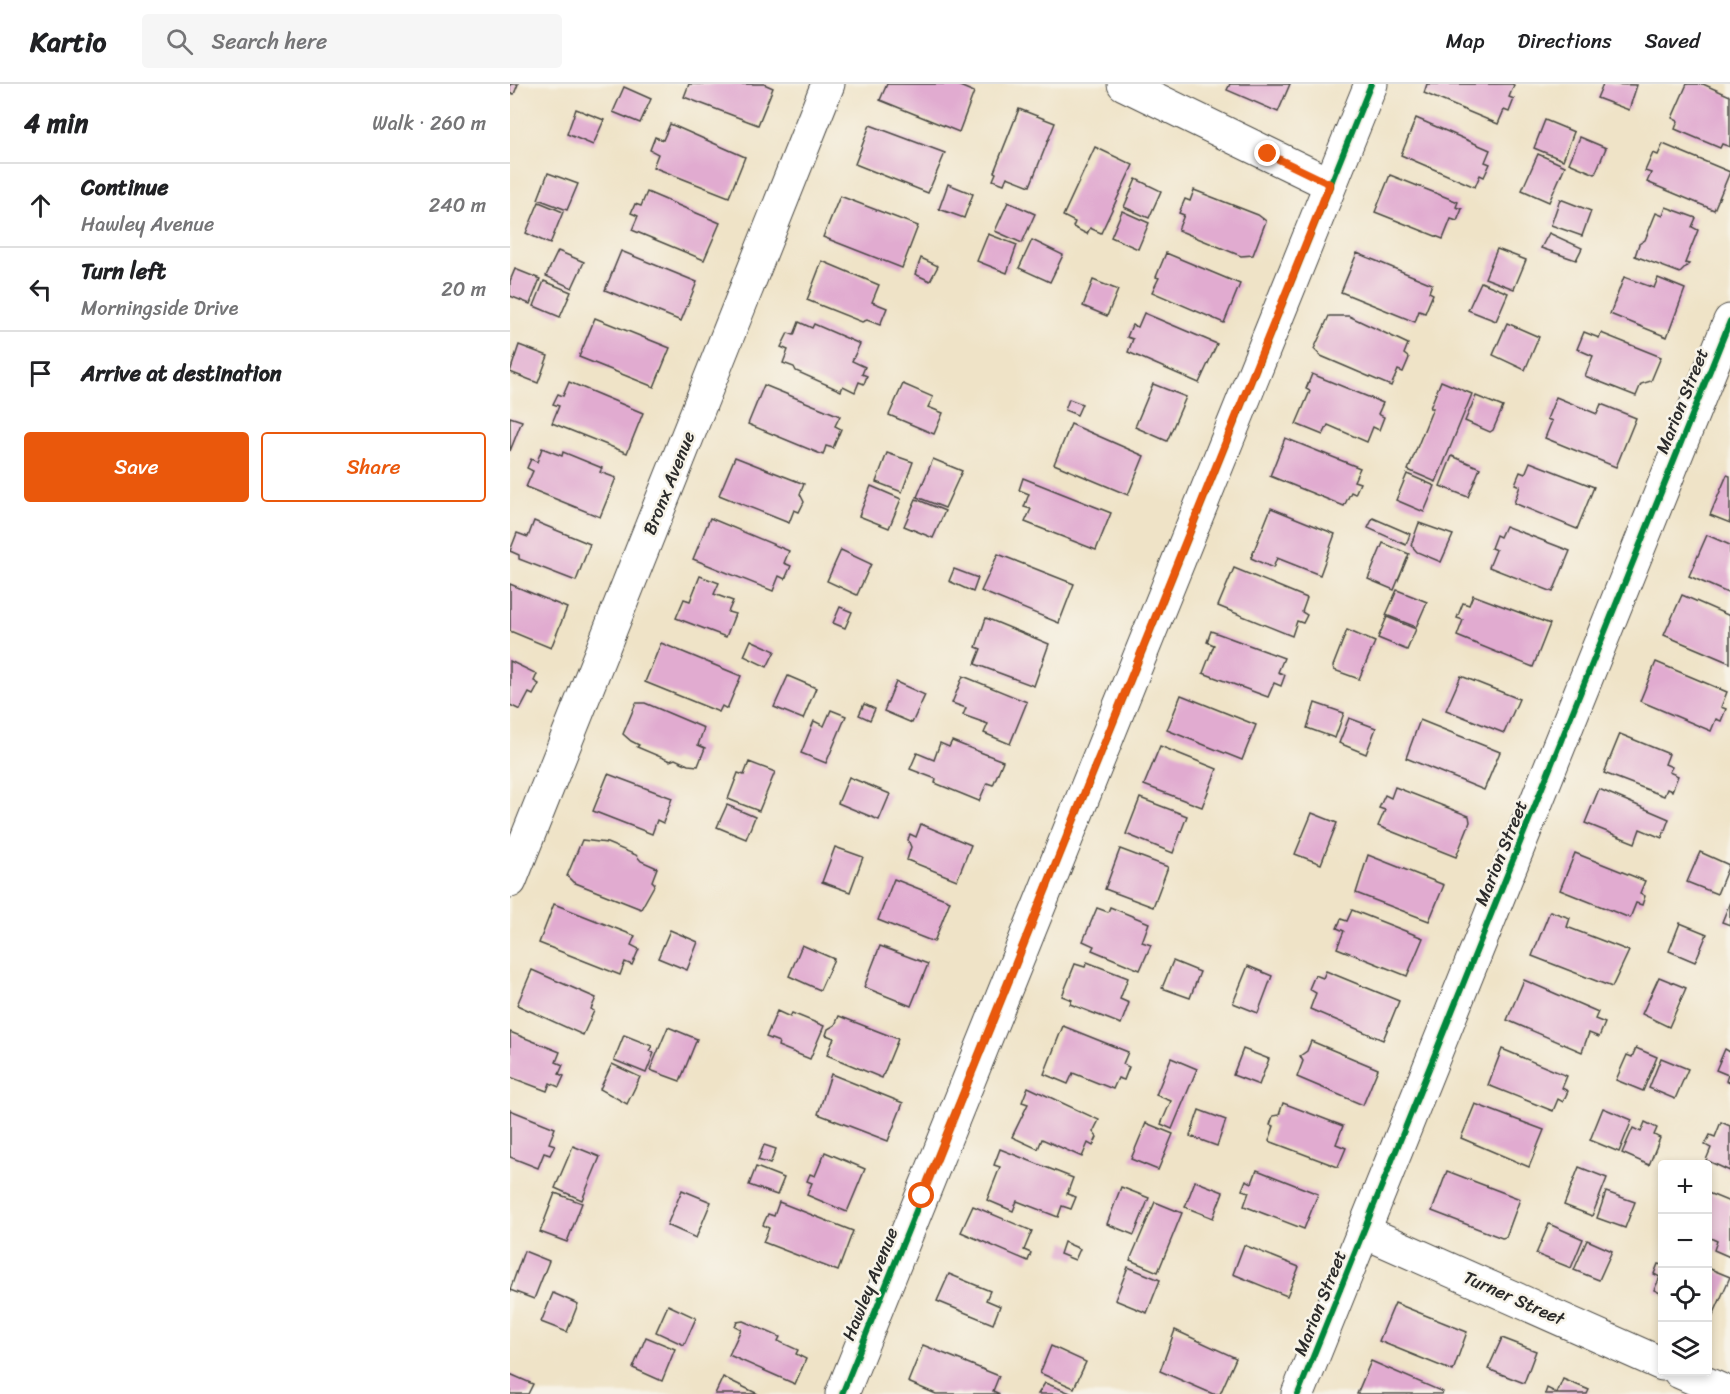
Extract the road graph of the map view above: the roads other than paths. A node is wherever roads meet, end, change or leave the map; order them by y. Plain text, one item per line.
1 (828, 84) edge
2 (1124, 84) edge
3 (1371, 84) edge
4 (1330, 184) junction
5 (1730, 321) edge
6 (510, 881) edge
7 (1365, 1232) junction
8 (1658, 1362) edge
9 (1691, 1376) edge
10 (842, 1394) edge
11 (1298, 1394) edge
12 (1730, 1394) edge

1 - 6 street, Bronx Avenue
2 - 4 street
3 - 4 street, Hawley Avenue
4 - 10 street, Hawley Avenue
5 - 7 street, Marion Street
7 - 8 street, Turner Street
7 - 11 street, Marion Street
9 - 12 street

